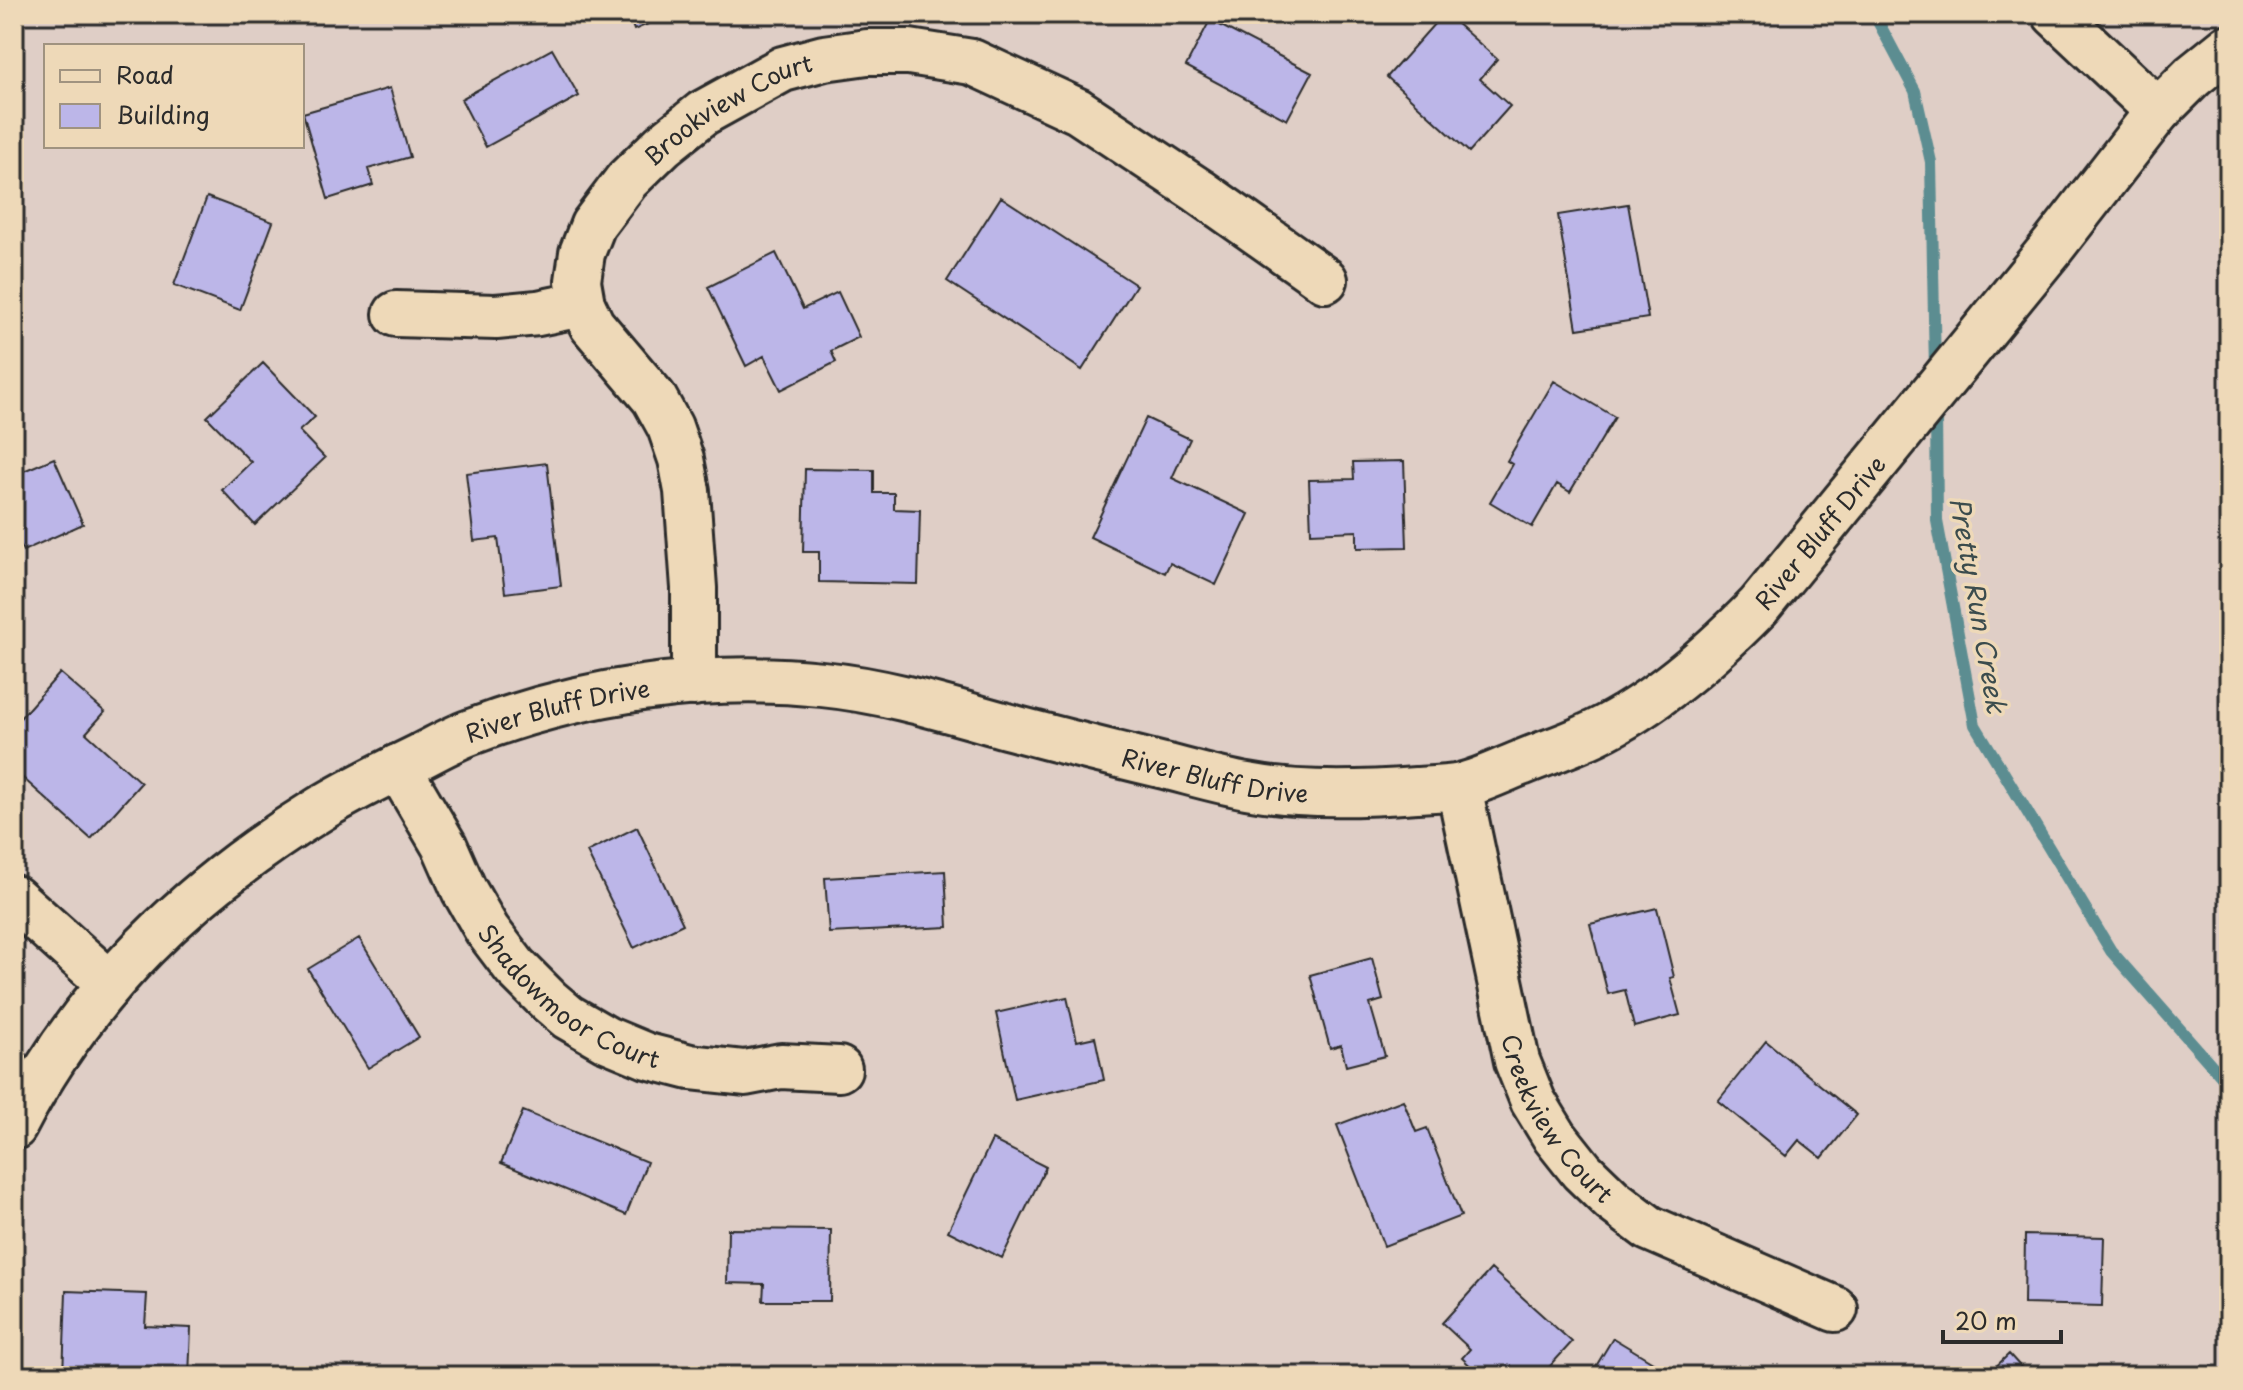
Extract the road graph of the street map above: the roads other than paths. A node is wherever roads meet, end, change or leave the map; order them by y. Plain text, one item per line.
1 (2055, 14) edge
2 (2229, 47) edge
3 (2158, 111) junction
4 (1325, 280) dead end
5 (582, 304) junction
6 (396, 314) dead end
7 (694, 683) junction
8 (398, 767) junction
9 (1459, 787) junction
10 (14, 898) edge
11 (109, 983) junction
12 (839, 1069) dead end
13 (14, 1127) edge
14 (1835, 1309) dead end

1 - 3 street
2 - 3 street, River Bluff Drive
3 - 9 street, River Bluff Drive
4 - 5 street, Brookview Court
5 - 6 street
5 - 7 street, Brookview Court
7 - 8 street, River Bluff Drive
7 - 9 street, River Bluff Drive
8 - 11 street, River Bluff Drive
8 - 12 street, Shadowmoor Court
9 - 14 street, Creekview Court
10 - 11 street
11 - 13 street, River Bluff Drive

